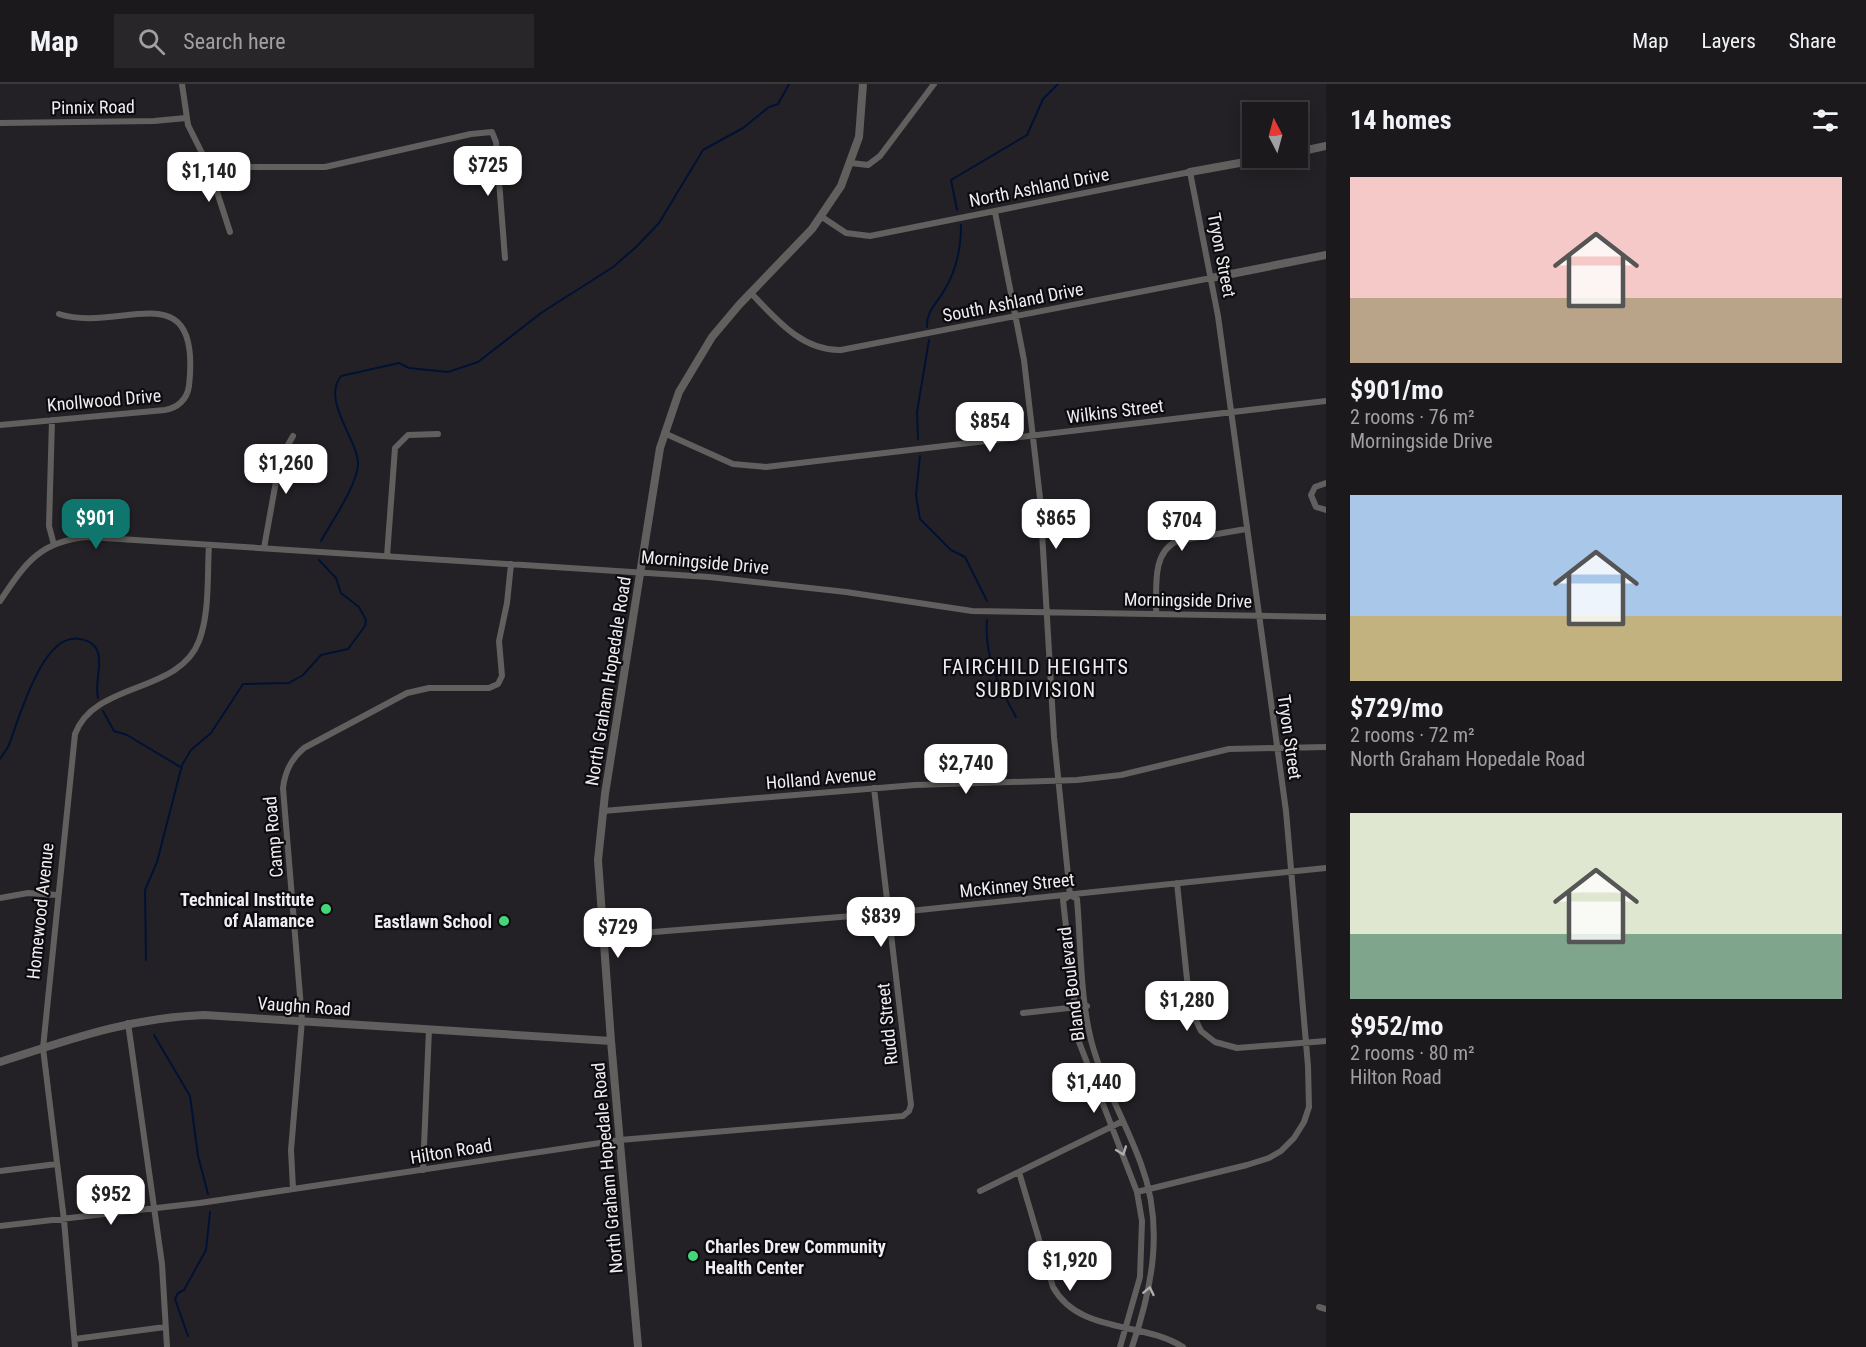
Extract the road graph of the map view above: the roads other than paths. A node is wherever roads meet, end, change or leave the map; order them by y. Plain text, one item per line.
1 (182, 84) edge
2 (863, 84) edge
3 (934, 84) edge
4 (186, 118) junction
5 (0, 123) edge
6 (1326, 146) edge
7 (1308, 150) edge
8 (851, 163) junction
9 (1242, 163) edge
10 (209, 167) junction
11 (1190, 172) junction
12 (995, 212) junction
13 (822, 217) junction
14 (231, 232) dead end
15 (1326, 255) edge
16 (505, 258) dead end
17 (1211, 278) junction
18 (751, 293) junction
19 (59, 314) dead end
20 (1015, 317) junction
21 (1326, 401) edge
22 (1231, 412) junction
23 (52, 420) junction
24 (0, 425) edge
25 (664, 433) junction
26 (438, 435) dead end
27 (293, 436) dead end
28 (1032, 436) junction
29 (1326, 483) edge
30 (1326, 510) edge
31 (1246, 529) junction
32 (54, 545) junction
33 (209, 545) junction
34 (264, 548) junction
35 (387, 556) junction
36 (511, 564) junction
37 (640, 572) junction
38 (0, 601) edge
39 (1047, 613) junction
40 (1156, 614) junction
41 (1258, 616) junction
42 (1326, 617) edge
43 (1326, 747) edge
44 (1277, 748) junction
45 (1059, 781) junction
46 (874, 788) junction
47 (603, 811) junction
48 (1326, 868) edge
49 (1291, 871) junction
50 (1177, 883) junction
51 (57, 895) junction
52 (1070, 895) junction
53 (0, 898) edge
54 (890, 913) junction
55 (604, 936) junction
56 (1086, 1006) junction
57 (1075, 1008) junction
58 (1023, 1013) dead end
59 (302, 1020) junction
60 (128, 1023) junction
61 (429, 1029) junction
62 (611, 1041) junction
63 (1326, 1041) edge
64 (1305, 1043) junction
65 (43, 1048) junction
66 (0, 1062) edge
67 (906, 1114) joint
68 (1123, 1121) junction
69 (1113, 1126) junction
70 (620, 1140) junction
71 (57, 1164) junction
72 (423, 1170) junction
73 (0, 1171) edge
74 (1019, 1172) junction
75 (1149, 1188) junction
76 (293, 1189) junction
77 (980, 1191) dead end
78 (1137, 1192) junction
79 (155, 1209) junction
80 (64, 1220) junction
81 (0, 1226) edge
82 (165, 1327) junction
83 (1125, 1328) junction
84 (1138, 1330) junction
85 (75, 1339) junction
86 (75, 1347) edge
87 (167, 1347) edge
88 (638, 1347) edge
89 (1120, 1347) edge
90 (1132, 1347) edge
91 (1183, 1347) edge

1 - 4 street
2 - 8 street, North Graham Hopedale Road
3 - 8 street
4 - 5 street, Pinnix Road
4 - 10 street
6 - 7 street
8 - 13 street, North Graham Hopedale Road
9 - 11 street, North Ashland Drive
10 - 14 street
10 - 16 street
11 - 12 street, North Ashland Drive
11 - 17 street, Tryon Street
12 - 13 street, North Ashland Drive
12 - 20 street, Bland Boulevard
13 - 18 street, North Graham Hopedale Road
15 - 17 street, South Ashland Drive
17 - 20 street, South Ashland Drive
17 - 22 street, Tryon Street
18 - 20 street, South Ashland Drive
18 - 25 street, North Graham Hopedale Road
19 - 23 street, Knollwood Drive
20 - 28 street, Bland Boulevard
21 - 22 street, Wilkins Street
22 - 28 street, Wilkins Street
22 - 31 street, Tryon Street
23 - 24 street, Knollwood Drive
23 - 32 street
25 - 28 street, Wilkins Street
25 - 37 street, North Graham Hopedale Road
26 - 35 street
27 - 34 street
28 - 39 street, Bland Boulevard
29 - 30 street
31 - 40 street
31 - 41 street, Tryon Street
32 - 33 street, Morningside Drive
32 - 38 street, Morningside Drive
33 - 34 street, Morningside Drive
33 - 51 street, Homewood Avenue
34 - 35 street, Morningside Drive
35 - 36 street, Morningside Drive
36 - 37 street, Morningside Drive
36 - 59 street, Camp Road
37 - 39 street, Morningside Drive
37 - 47 street, North Graham Hopedale Road
39 - 40 street, Morningside Drive
39 - 45 street, Bland Boulevard
40 - 41 street, Morningside Drive
41 - 42 street, Morningside Drive
41 - 44 street, Tryon Street
43 - 44 street, Holland Avenue
44 - 45 street, Holland Avenue
44 - 49 street, Tryon Street
45 - 46 street, Holland Avenue
45 - 52 street, Bland Boulevard
46 - 47 street, Holland Avenue
46 - 54 street, Rudd Street
47 - 55 street, North Graham Hopedale Road
48 - 49 street, McKinney Street
49 - 50 street, McKinney Street
49 - 64 street, Tryon Street
50 - 52 street, McKinney Street
50 - 64 street
51 - 53 street
51 - 65 street, Homewood Avenue
52 - 54 street, McKinney Street
52 - 56 street, Bland Boulevard
52 - 57 street, Bland Boulevard
54 - 55 street, McKinney Street
54 - 67 street, Rudd Street
55 - 62 street, North Graham Hopedale Road
56 - 57 street
56 - 68 street, Bland Boulevard
57 - 58 street
57 - 69 street, Bland Boulevard
59 - 60 street, Vaughn Road
59 - 61 street, Vaughn Road
59 - 76 street, Camp Road
60 - 65 street, Vaughn Road
60 - 79 street
61 - 62 street, Vaughn Road
61 - 72 street
62 - 70 street, North Graham Hopedale Road
63 - 64 street
64 - 75 street, Tryon Street
65 - 66 street, Vaughn Road
65 - 71 street, Homewood Avenue
67 - 70 street, Hilton Road
68 - 69 street
68 - 75 street, Bland Boulevard
69 - 74 street
69 -> 78 street, Bland Boulevard
70 - 72 street, Hilton Road
70 - 88 street, North Graham Hopedale Road
71 - 73 street
71 - 80 street, Homewood Avenue
72 - 76 street, Hilton Road
74 - 77 street
74 - 83 street
75 - 78 street, Tryon Street
84 -> 75 street, Bland Boulevard
76 - 79 street, Hilton Road
78 - 83 street, Bland Boulevard
79 - 80 street, Hilton Road
79 - 82 street
80 - 81 street, Hilton Road
80 - 85 street, Homewood Avenue
82 - 85 street
82 - 87 street
83 - 84 street
83 - 89 street, Bland Boulevard
84 - 90 street, Bland Boulevard
84 - 91 street
85 - 86 street, Homewood Avenue

